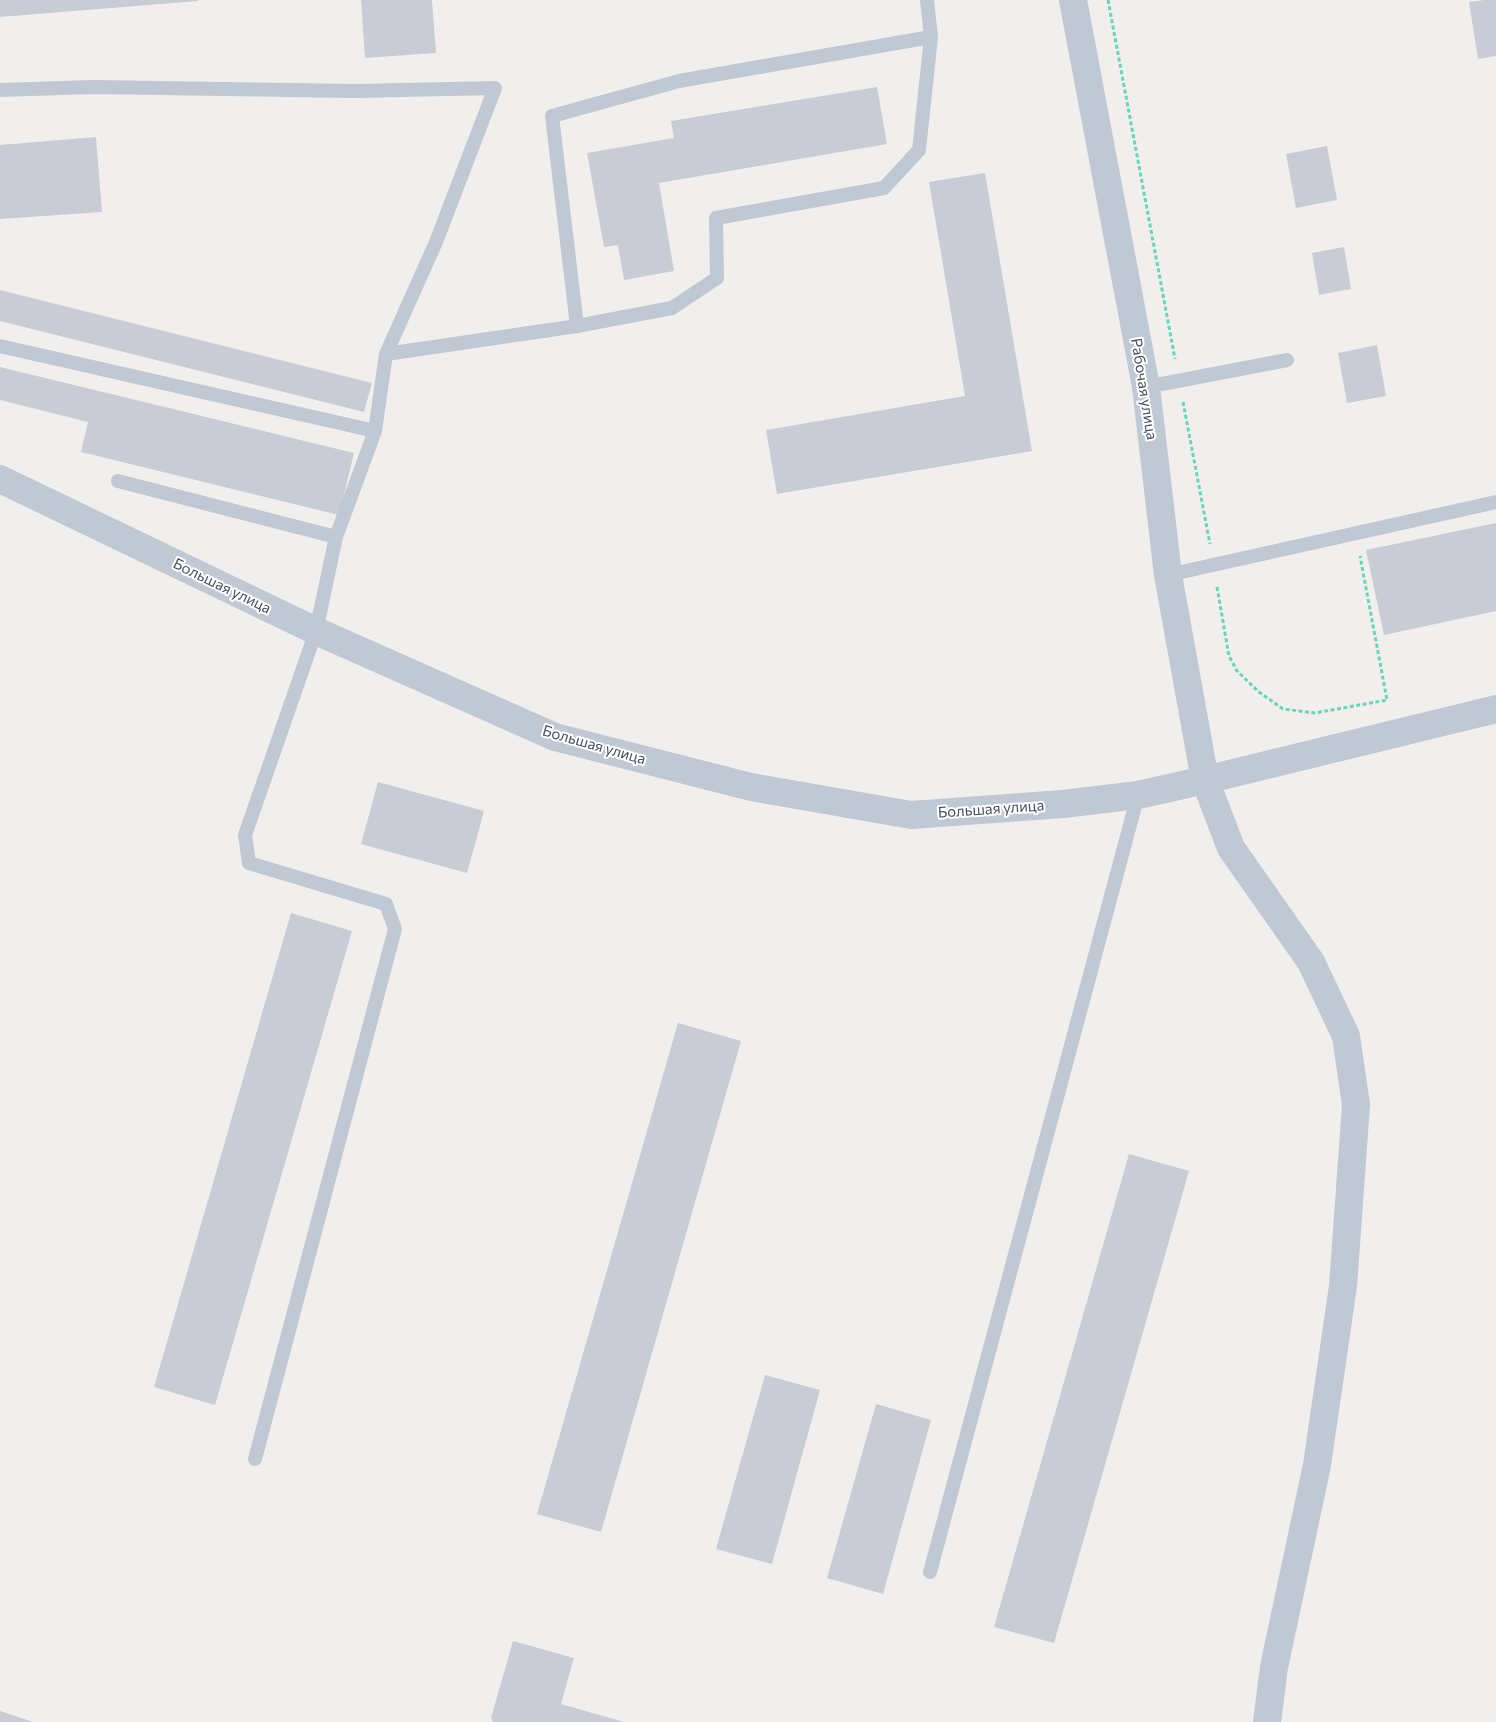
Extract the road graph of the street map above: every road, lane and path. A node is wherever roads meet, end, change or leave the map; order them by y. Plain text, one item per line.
1 (927, 0) edge
2 (1074, 0) edge
3 (1108, 0) edge
4 (931, 37) junction
5 (0, 90) edge
6 (577, 326) junction
7 (0, 346) edge
8 (386, 354) junction
9 (1287, 360) dead end
10 (1179, 380) junction
11 (1146, 387) junction
12 (375, 431) junction
13 (0, 479) edge
14 (118, 481) dead end
15 (1496, 502) edge
16 (1356, 533) junction
17 (336, 536) junction
18 (1214, 564) junction
19 (1168, 575) junction
20 (316, 631) junction
21 (1496, 709) edge
22 (1206, 780) junction
23 (1138, 795) junction
24 (255, 1459) dead end
25 (930, 1572) dead end
26 (1267, 1722) edge

1 - 4 lane
2 - 11 street, Рабочая улица
3 - 10 path
4 - 6 lane
4 - 6 lane
5 - 8 lane
6 - 8 lane
7 - 12 lane
8 - 12 lane
9 - 10 lane
10 - 11 lane
10 - 18 path
11 - 19 street, Рабочая улица
12 - 17 lane
13 - 20 street, Большая улица
14 - 17 lane
15 - 16 lane
16 - 18 lane
16 - 18 path
17 - 20 lane
18 - 19 lane
19 - 22 street, Рабочая улица
20 - 23 street, Большая улица
20 - 24 lane
21 - 22 street, Большая улица
22 - 23 street, Большая улица
22 - 26 street, Рабочая улица
23 - 25 lane

